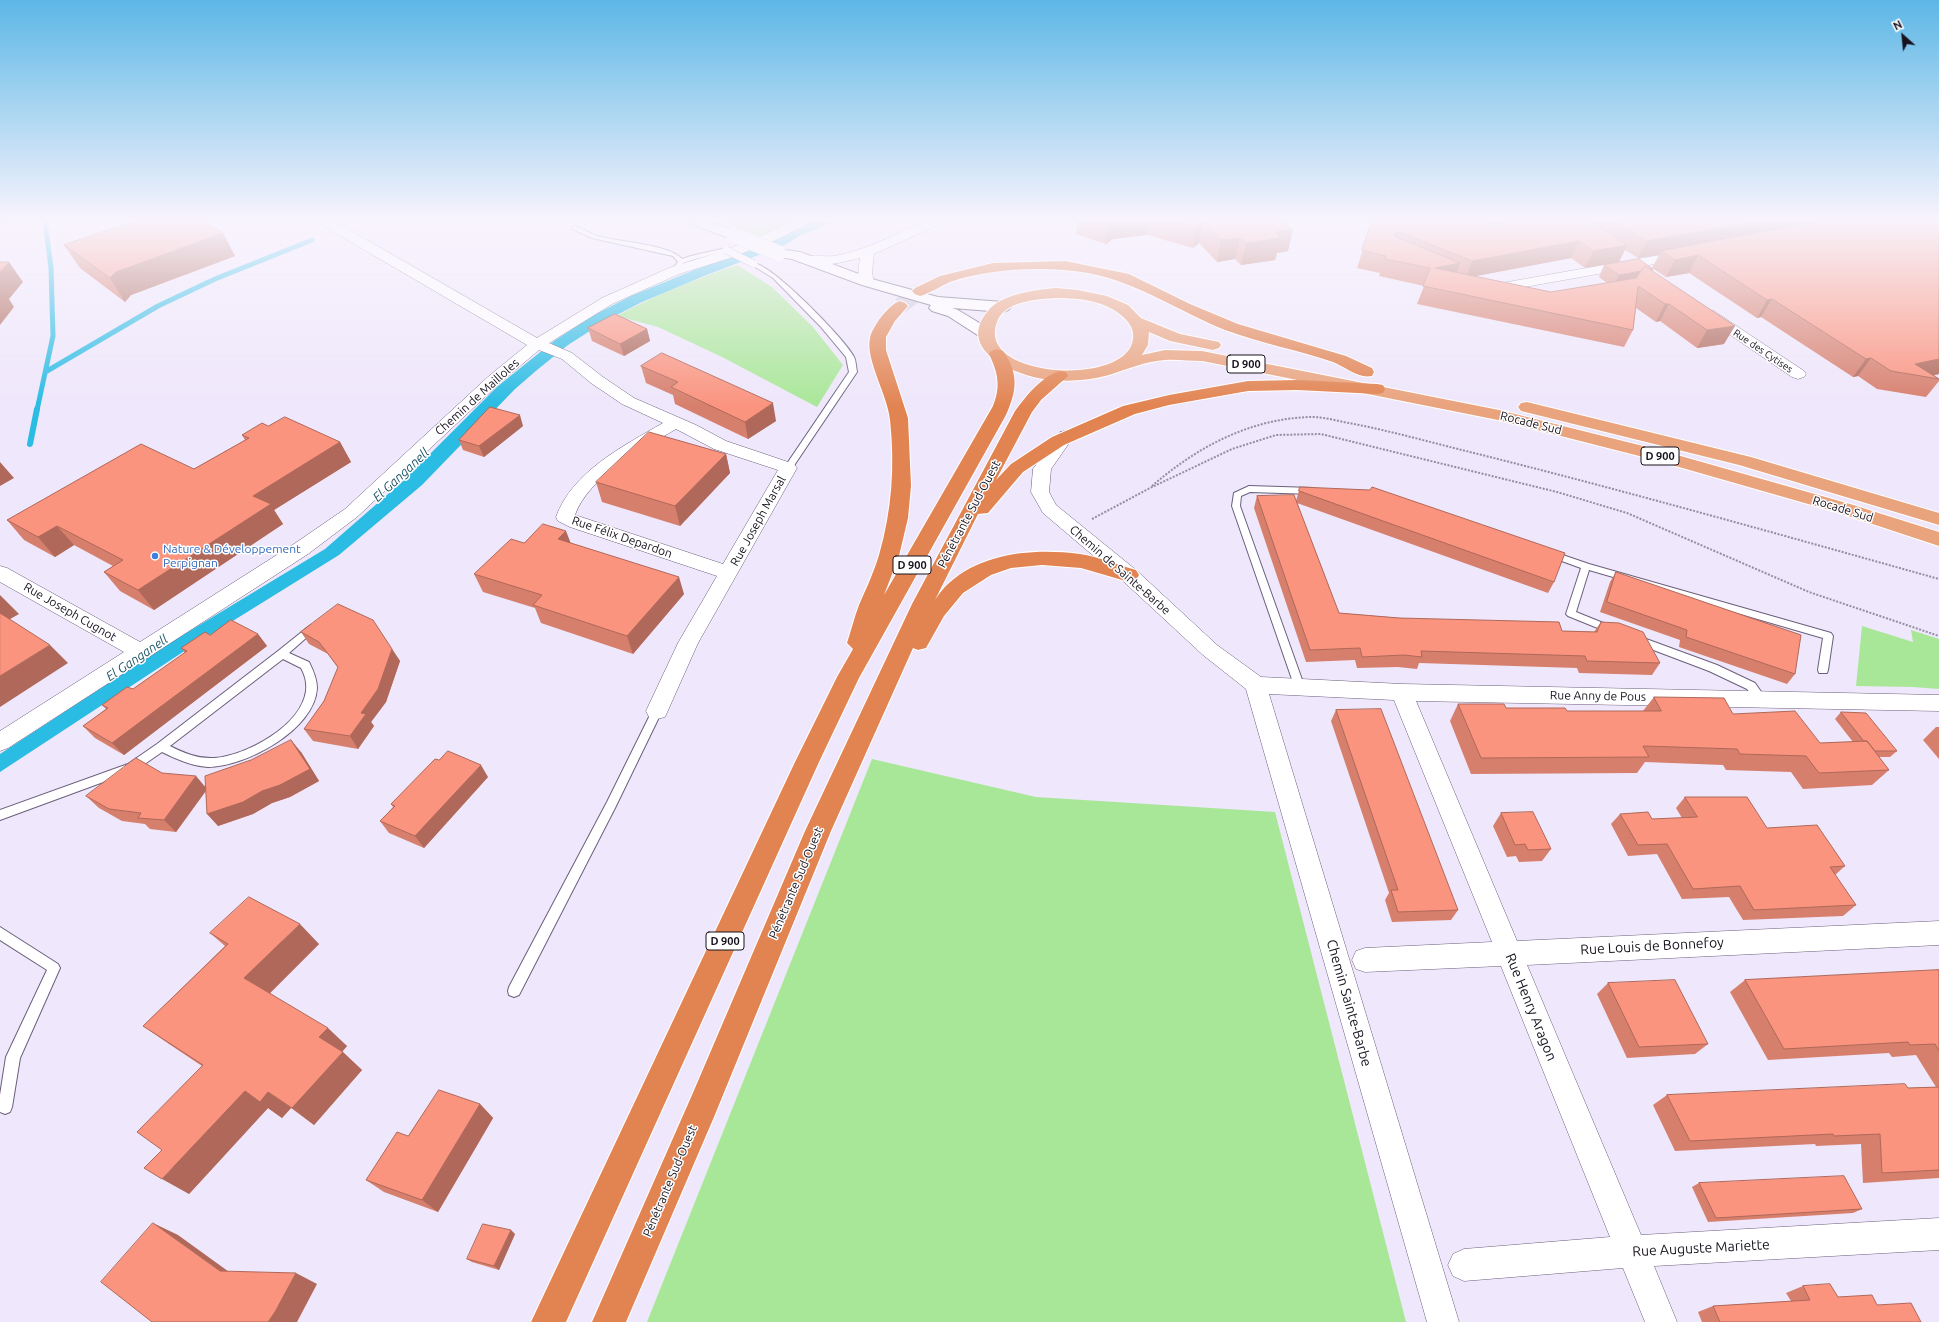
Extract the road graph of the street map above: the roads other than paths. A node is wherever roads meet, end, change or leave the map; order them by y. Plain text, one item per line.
1 (431, 283) edge
2 (645, 283) edge
3 (781, 283) edge
4 (851, 283) edge
5 (869, 283) edge
6 (939, 283) edge
7 (1136, 283) edge
8 (1526, 283) edge
9 (1499, 287) edge
10 (920, 291) tunnel mouth
11 (934, 304) junction
12 (900, 306) tunnel mouth
13 (1002, 307) junction
14 (1700, 308) edge
15 (1136, 321) junction
16 (986, 333) junction
17 (540, 345) junction
18 (997, 354) junction
19 (1114, 367) junction
20 (1366, 372) junction
21 (1798, 374) dead end
22 (1060, 376) junction
23 (1377, 389) junction
24 (675, 423) junction
25 (1066, 436) junction
26 (788, 468) junction
27 (1320, 491) edge
28 (1939, 519) edge
29 (956, 537) junction
30 (1939, 539) edge
31 (1543, 551) edge
32 (1586, 566) junction
33 (0, 572) edge
34 (729, 573) junction
35 (1129, 575) junction
36 (311, 629) edge
37 (1616, 631) edge
38 (1631, 637) edge
39 (140, 652) junction
40 (282, 654) junction
41 (1823, 670) dead end
42 (848, 677) junction
43 (1256, 685) junction
44 (1300, 688) junction
45 (1402, 692) junction
46 (1761, 699) junction
47 (1939, 703) edge
48 (657, 711) joint
49 (862, 737) junction
50 (0, 742) edge
51 (161, 747) junction
52 (0, 815) edge
53 (0, 933) edge
54 (1939, 933) edge
55 (1509, 953) junction
56 (1365, 960) dead end
57 (514, 991) dead end
58 (5, 1107) dead end
59 (1939, 1234) edge
60 (1632, 1251) junction
61 (1464, 1265) dead end
62 (548, 1322) edge
63 (609, 1322) edge
64 (1443, 1322) edge
65 (1661, 1322) edge

1 - 17 street, Rue Joseph Marsal
2 - 17 street, Chemin de Mailloles
3 - 26 lane, bridge
4 - 11 main road
5 - 11 main road
6 - 10 highway
7 - 20 highway
8 - 9 street
11 - 13 main road
11 - 16 main road
12 - 42 highway
13 - 15 main road, Rocade Sud
13 - 16 main road
14 - 21 street, Rue des Cytises
15 - 19 main road
15 - 20 main road, Rocade Sud / D 900
16 - 18 main road
17 - 24 street, Rue Joseph Marsal
17 - 39 street, Chemin de Mailloles
18 - 22 main road, Rocade Sud
18 - 42 highway, Pénétrante Sud-Ouest / D 900
19 - 22 main road, Rocade Sud
19 - 23 main road, Rocade Sud / D 900
20 - 28 main road, Rocade Sud / D 900
22 - 29 highway, Pénétrante Sud-Ouest / D 900
23 - 25 highway
23 - 30 main road, Rocade Sud / D 900
24 - 26 street, Rue Joseph Marsal
24 - 34 street, Rue Félix Depardon
25 - 29 highway
25 - 35 street, Chemin de Sainte-Barbe
26 - 34 street, Rue Joseph Marsal
27 - 44 lane
29 - 49 highway, Pénétrante Sud-Ouest / D 900
31 - 32 lane
32 - 37 lane
32 - 41 lane
33 - 39 street, Rue Joseph Cugnot
34 - 48 street, Rue Joseph Marsal
35 - 43 street, Chemin de Sainte-Barbe
35 - 49 highway
36 - 40 lane
38 - 46 lane
39 - 50 street, Chemin de Mailloles
40 - 51 lane
40 - 51 lane
42 - 62 highway, Pénétrante Sud-Ouest / D 900
43 - 44 street, Rue Anny de Pous
43 - 64 street, Chemin Sainte-Barbe
44 - 45 street, Rue Anny de Pous
45 - 46 street, Rue Anny de Pous
45 - 55 street, Rue Henry Aragon
46 - 47 street, Rue Anny de Pous
48 - 57 lane
49 - 63 highway, Pénétrante Sud-Ouest / D 900
51 - 52 lane
53 - 58 lane
54 - 55 street, Rue Louis de Bonnefoy
55 - 56 street, Rue Louis de Bonnefoy
55 - 60 street, Rue Henry Aragon
59 - 60 street, Rue Auguste Mariette
60 - 61 street, Rue Auguste Mariette
60 - 65 street, Rue Henry Aragon

